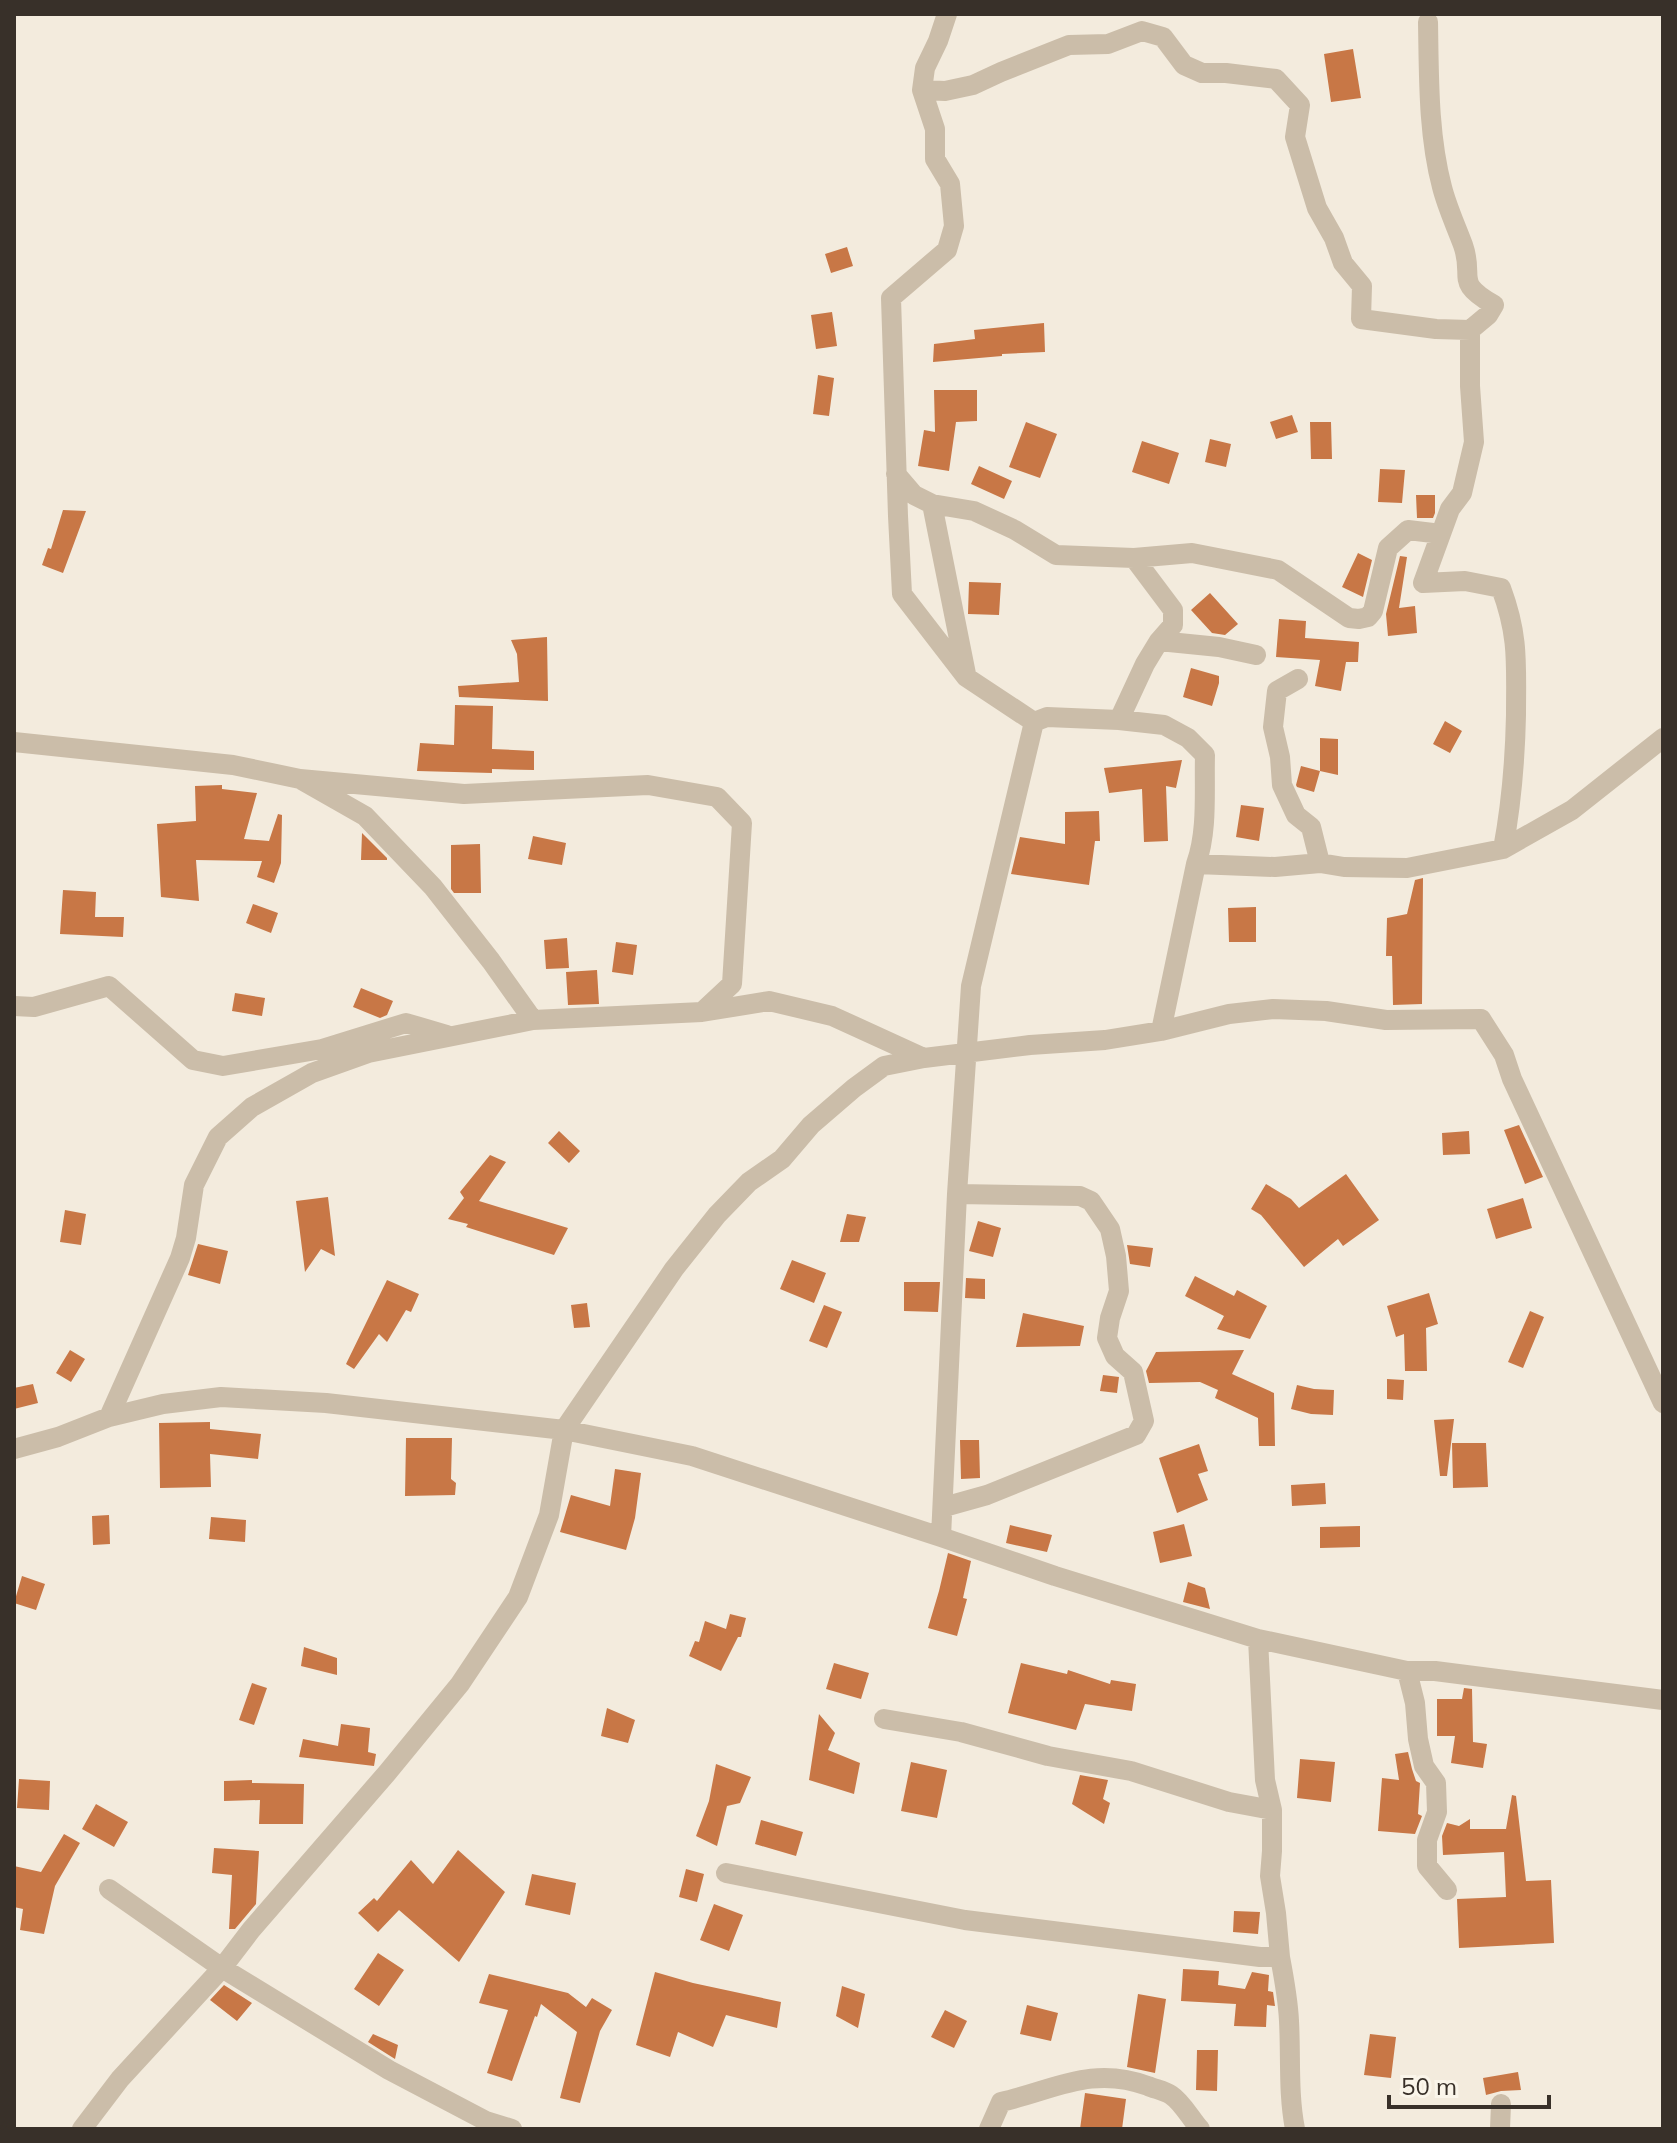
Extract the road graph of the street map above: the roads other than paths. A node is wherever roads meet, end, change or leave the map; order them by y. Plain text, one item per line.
1 (947, 14) edge
2 (1428, 22) dead end
3 (922, 90) junction
4 (1470, 330) junction
5 (896, 474) junction
6 (932, 504) junction
7 (1441, 534) junction
8 (1134, 558) junction
9 (1159, 641) junction
10 (1256, 655) dead end
11 (966, 677) junction
12 (1298, 679) dead end
13 (1119, 720) junction
14 (1034, 722) junction
15 (1663, 738) edge
16 (14, 742) edge
17 (300, 779) junction
18 (1503, 849) junction
19 (1320, 863) junction
20 (1196, 864) junction
21 (14, 1006) edge
22 (702, 1012) junction
23 (533, 1020) junction
24 (1161, 1031) junction
25 (451, 1036) junction
26 (966, 1053) junction
27 (924, 1058) junction
28 (957, 1194) junction
29 (1663, 1403) edge
30 (109, 1417) junction
31 (564, 1430) junction
32 (14, 1449) edge
33 (944, 1507) junction
34 (941, 1537) junction
35 (1258, 1639) junction
36 (1407, 1671) junction
37 (1663, 1700) edge
38 (884, 1719) dead end
39 (1272, 1810) junction
40 (726, 1873) dead end
41 (109, 1889) dead end
42 (1447, 1890) dead end
43 (1280, 1957) junction
44 (222, 1968) junction
45 (1501, 2104) dead end
46 (484, 2125) edge
47 (82, 2129) edge
48 (512, 2129) edge
49 (989, 2129) edge
50 (1200, 2129) edge
51 (1295, 2129) edge
52 (1500, 2129) edge

1 - 3 street
2 - 4 street
3 - 4 street
3 - 5 street
4 - 7 street
5 - 6 street
5 - 11 street
6 - 8 street
6 - 11 street
7 - 8 street
7 - 18 street
8 - 9 street
9 - 10 street
9 - 13 street
11 - 14 street
12 - 19 street
13 - 14 street
13 - 20 street
14 - 26 street
15 - 18 street
16 - 17 street
17 - 22 street
17 - 23 street
18 - 19 street
19 - 20 street
20 - 24 street
21 - 25 street
22 - 23 street
22 - 27 street
23 - 25 street
24 - 26 street
24 - 29 street
25 - 30 street
26 - 27 street
26 - 28 street
27 - 31 street
28 - 33 street
28 - 33 street
30 - 31 street
30 - 32 street
31 - 34 street
31 - 44 street
33 - 34 street
34 - 35 street
35 - 36 street
35 - 39 street
36 - 37 street
36 - 42 street
38 - 39 street
39 - 43 street
40 - 43 street
41 - 44 street
43 - 51 street
44 - 46 street
44 - 47 street
45 - 52 street
46 - 48 street
49 - 50 street

